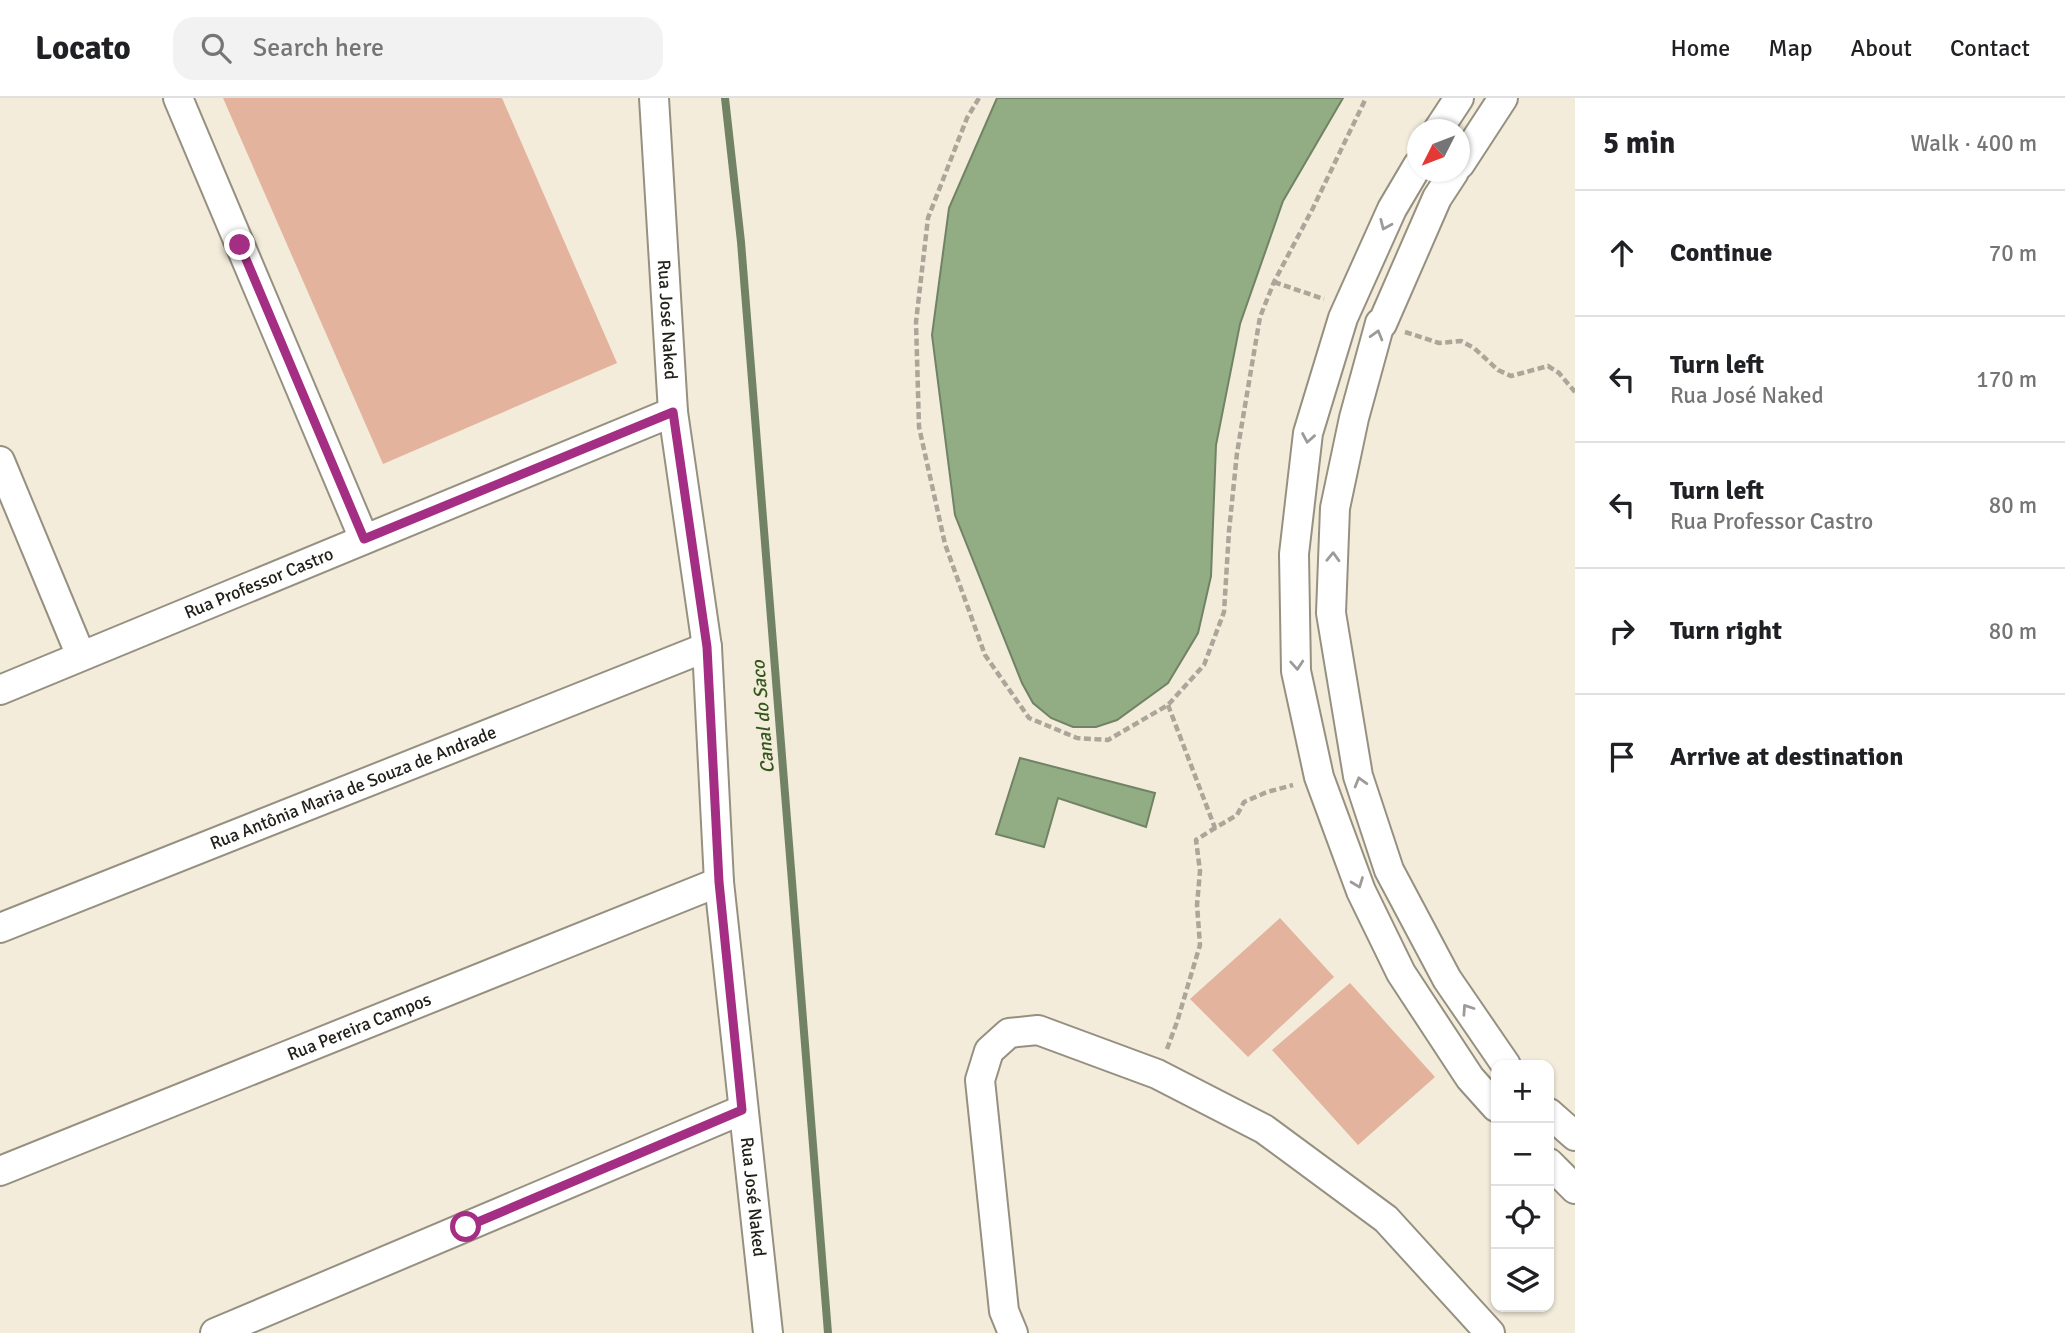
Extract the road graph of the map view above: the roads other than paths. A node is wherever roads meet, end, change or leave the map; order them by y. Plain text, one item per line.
1 (177, 98) edge
2 (654, 98) edge
3 (1459, 98) edge
4 (1503, 98) edge
5 (1445, 119) edge
6 (1470, 149) edge
7 (1408, 182) edge
8 (1447, 182) edge
9 (673, 412) junction
10 (0, 461) edge
11 (364, 539) junction
12 (707, 647) junction
13 (81, 656) junction
14 (0, 690) edge
15 (719, 882) junction
16 (0, 928) edge
17 (1503, 1060) edge
18 (1491, 1101) edge
19 (742, 1110) junction
20 (1554, 1117) edge
21 (1575, 1136) edge
22 (1554, 1168) edge
23 (0, 1171) edge
24 (1575, 1189) edge
25 (215, 1333) edge
26 (768, 1333) edge
27 (1013, 1333) edge
28 (1490, 1333) edge

1 - 11 street
2 - 9 street, Rua José Naked
3 - 5 street
4 - 6 street
7 -> 18 street
17 -> 8 street
9 - 11 street, Rua Professor Castro
9 - 12 street, Rua José Naked
10 - 13 street
11 - 13 street, Rua Professor Castro
12 - 15 street, Rua José Naked
12 - 16 street, Rua Antônia Maria de Souza de Andrade
13 - 14 street, Rua Professor Castro
15 - 19 street, Rua José Naked
15 - 23 street, Rua Pereira Campos
19 - 25 street
19 - 26 street, Rua José Naked
20 - 21 street
22 - 24 street
27 - 28 street

